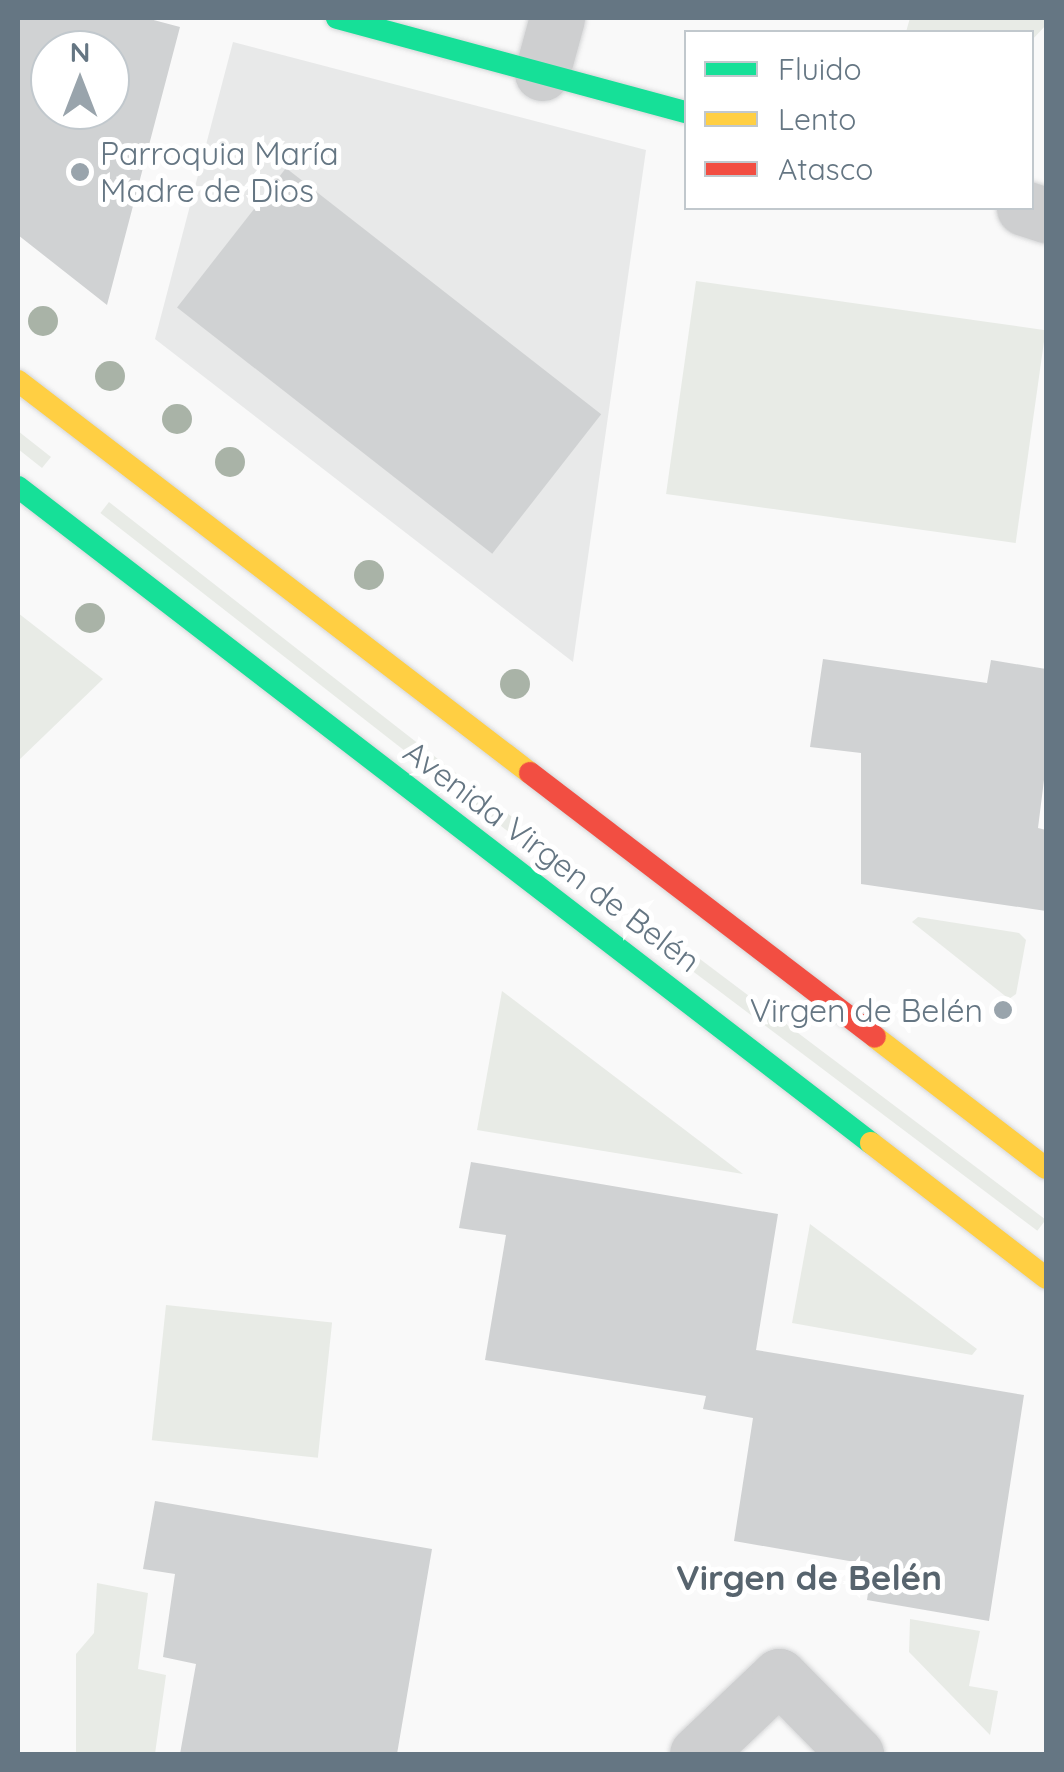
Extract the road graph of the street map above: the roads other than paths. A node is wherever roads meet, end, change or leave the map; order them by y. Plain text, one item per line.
1 (336, 18) edge
2 (557, 18) edge
3 (542, 73) junction
4 (684, 111) edge
5 (18, 381) edge
6 (18, 487) edge
7 (1046, 1168) edge
8 (1046, 1278) edge
9 (697, 1754) edge
10 (856, 1754) edge

1 - 3 street
2 - 3 street
3 - 4 street
5 - 7 street, Avenida Virgen de Belén
6 - 8 street, Avenida Virgen de Belén
9 - 10 street

